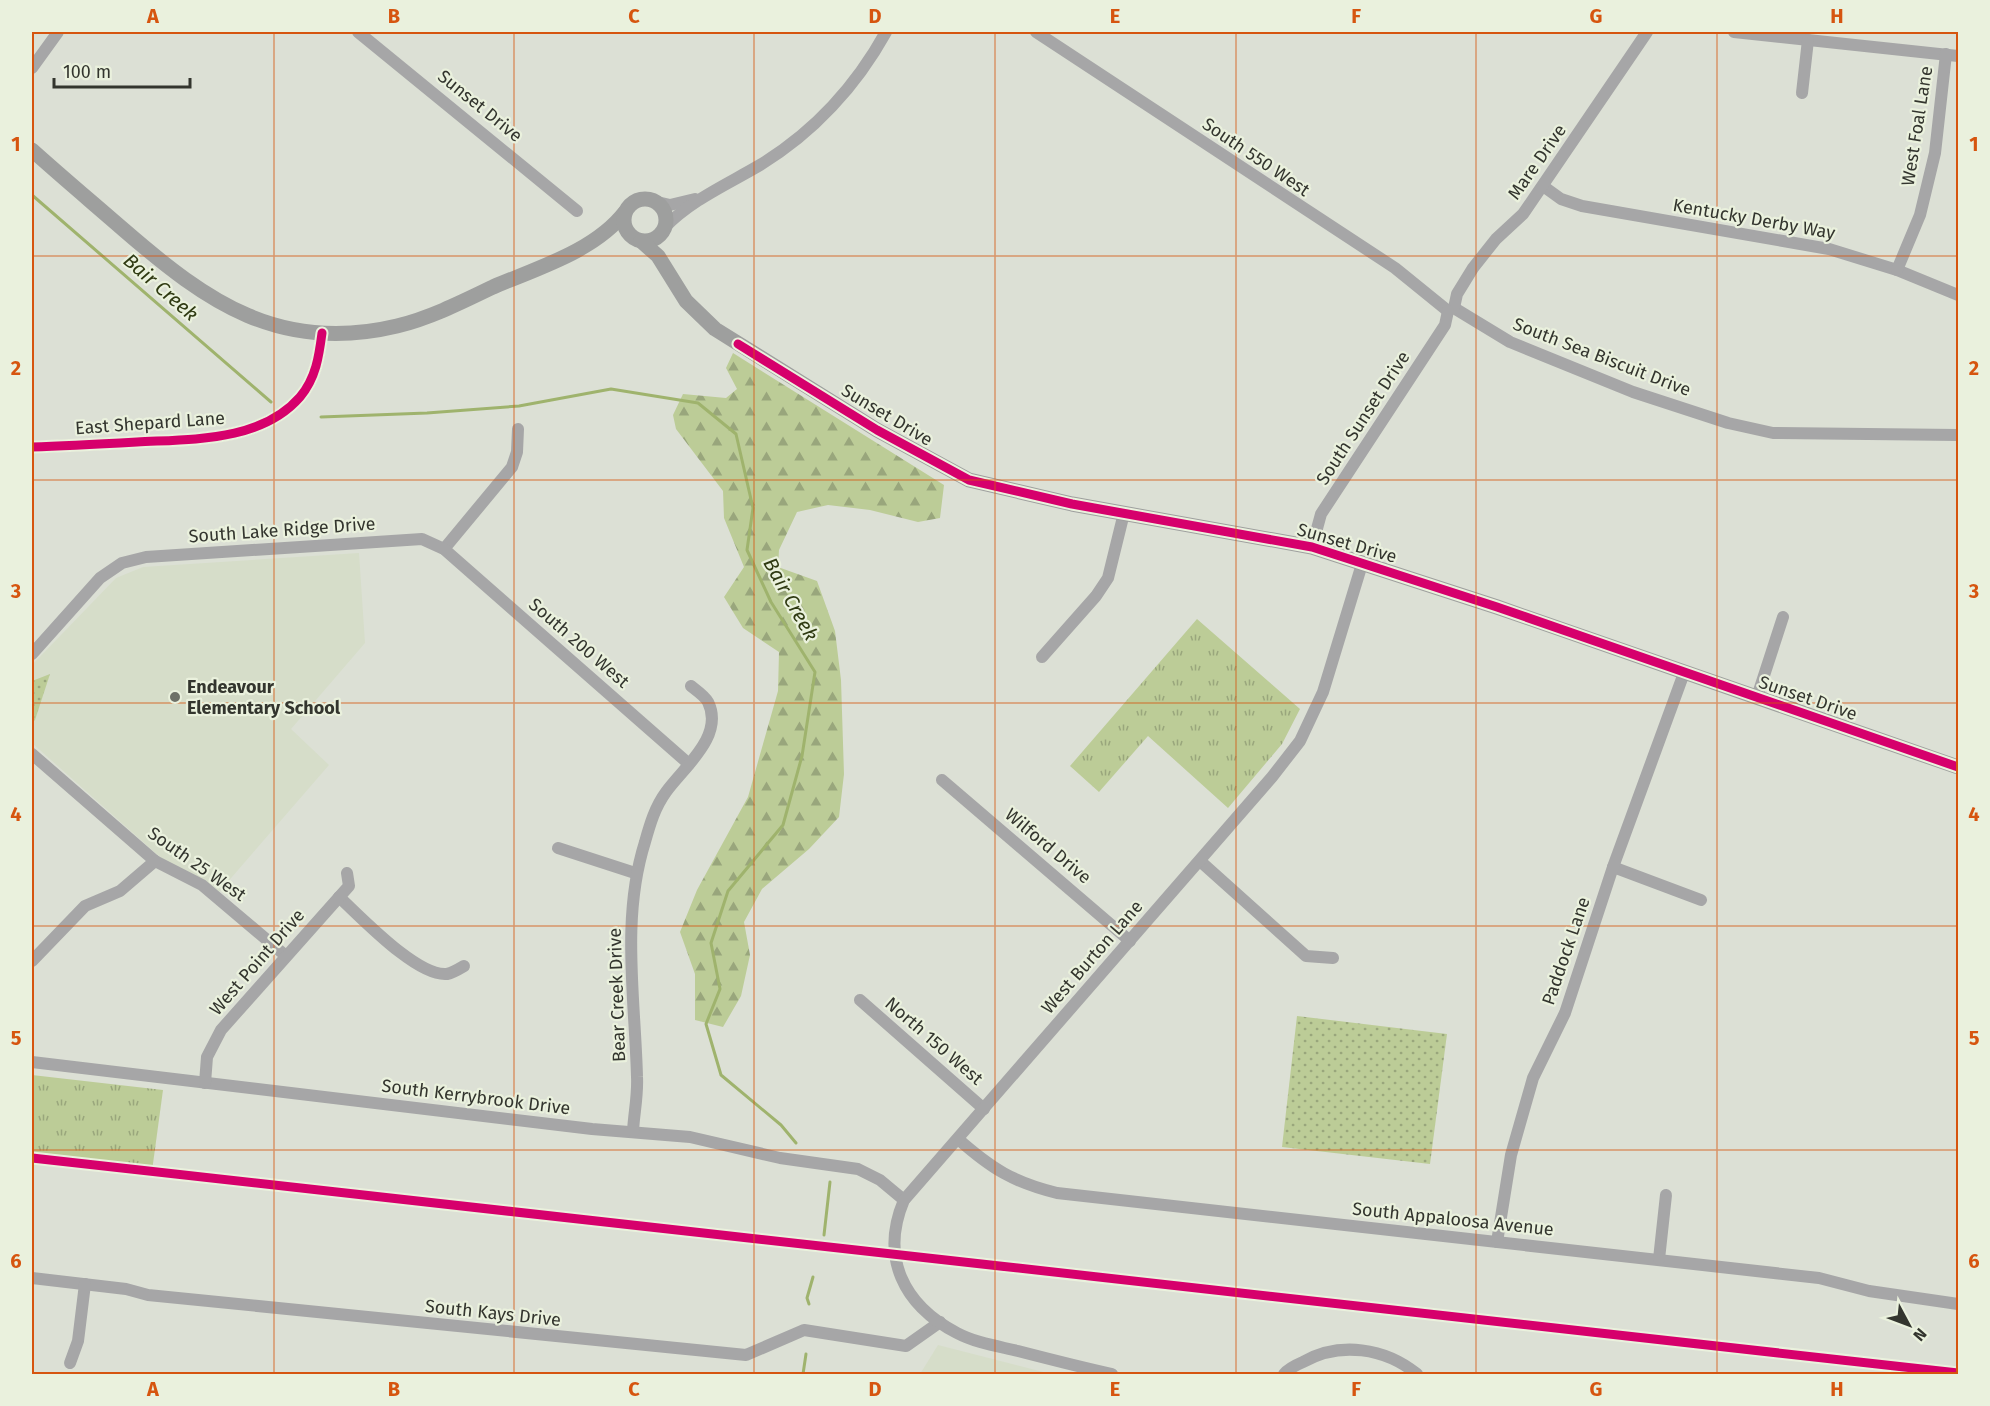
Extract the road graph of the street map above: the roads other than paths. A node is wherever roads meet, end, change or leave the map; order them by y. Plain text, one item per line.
1 (57, 32) edge
2 (358, 32) edge
3 (885, 32) edge
4 (1036, 32) edge
5 (1647, 32) edge
6 (1734, 32) edge
7 (1808, 40) junction
8 (1952, 55) edge
9 (32, 68) edge
10 (1802, 93) dead end
11 (32, 150) edge
12 (1543, 186) junction
13 (702, 197) junction
14 (653, 201) junction
15 (577, 211) dead end
16 (626, 212) junction
17 (662, 231) junction
18 (639, 240) junction
19 (574, 251) junction
20 (1897, 270) junction
21 (669, 274) junction
22 (1959, 295) edge
23 (1451, 310) junction
24 (322, 333) junction
25 (518, 429) dead end
26 (1959, 435) edge
27 (32, 447) edge
28 (1124, 513) junction
29 (1312, 547) junction
30 (444, 549) junction
31 (1362, 564) junction
32 (1783, 617) dead end
33 (32, 654) edge
34 (1042, 657) dead end
35 (1684, 673) junction
36 (691, 686) dead end
37 (1756, 697) junction
38 (32, 753) edge
39 (689, 764) junction
40 (1959, 767) edge
41 (942, 780) dead end
42 (558, 848) dead end
43 (155, 861) junction
44 (1200, 861) junction
45 (1613, 867) junction
46 (347, 873) dead end
47 (635, 873) junction
48 (339, 897) junction
49 (1701, 900) dead end
50 (1130, 940) junction
51 (286, 957) junction
52 (1333, 958) dead end
53 (32, 961) edge
54 (464, 966) dead end
55 (860, 1000) dead end
56 (32, 1062) edge
57 (205, 1083) junction
58 (984, 1109) junction
59 (633, 1131) junction
60 (958, 1139) junction
61 (1666, 1195) dead end
62 (904, 1200) junction
63 (1497, 1242) junction
64 (1659, 1259) junction
65 (32, 1278) edge
66 (84, 1284) junction
67 (1959, 1304) edge
68 (940, 1322) junction
69 (70, 1363) dead end
70 (1112, 1374) edge
71 (1284, 1374) edge
72 (1417, 1374) edge

1 - 9 street
2 - 15 street, Sunset Drive
3 - 13 street
4 - 23 street, South 550 West
5 - 12 street, Mare Drive
6 - 7 street
7 - 8 street
7 - 10 street
8 - 20 street, West Foal Lane
11 - 24 main road
12 - 20 street, Kentucky Derby Way
12 - 23 street, Mare Drive
13 - 14 street
13 - 17 street
14 - 16 main road
14 - 17 main road
16 - 18 main road
16 - 19 main road
17 - 18 main road
17 - 21 main road
18 - 19 main road
18 - 21 main road, Sunset Drive
19 - 24 main road
20 - 22 street, Kentucky Derby Way
21 - 28 main road, Sunset Drive
23 - 26 street, South Sea Biscuit Drive
23 - 29 street, South Sunset Drive
24 - 27 street, East Shepard Lane
25 - 30 street
28 - 29 main road, Sunset Drive
28 - 34 street
29 - 31 main road, Sunset Drive
30 - 33 street, South Lake Ridge Drive
30 - 39 street, South 200 West
31 - 35 main road, Sunset Drive
31 - 44 street, West Burton Lane
32 - 37 street
35 - 37 main road, Sunset Drive
35 - 45 street, Paddock Lane
36 - 39 street, Bear Creek Drive
37 - 40 main road, Sunset Drive
38 - 43 street, South 25 West
39 - 47 street, Bear Creek Drive
41 - 50 street, Wilford Drive
42 - 47 street
43 - 51 street, South 25 West
43 - 53 street
44 - 50 street, West Burton Lane
44 - 52 street
45 - 49 street
45 - 63 street, Paddock Lane
46 - 48 street, West Point Drive
47 - 59 street, Bear Creek Drive
48 - 51 street, West Point Drive
48 - 54 street
50 - 58 street, West Burton Lane
51 - 57 street, West Point Drive
55 - 58 street, North 150 West
56 - 57 street, South Kerrybrook Drive
57 - 59 street, South Kerrybrook Drive
58 - 60 street, West Burton Lane
59 - 62 street, South Kerrybrook Drive
60 - 62 street, West Burton Lane
60 - 63 street, South Appaloosa Avenue
61 - 64 street
62 - 68 street, West Burton Lane
63 - 64 street, South Appaloosa Avenue
64 - 67 street, South Appaloosa Avenue
65 - 66 street, South Kays Drive
66 - 68 street, South Kays Drive
66 - 69 street
68 - 70 street, West Burton Lane
71 - 72 street

